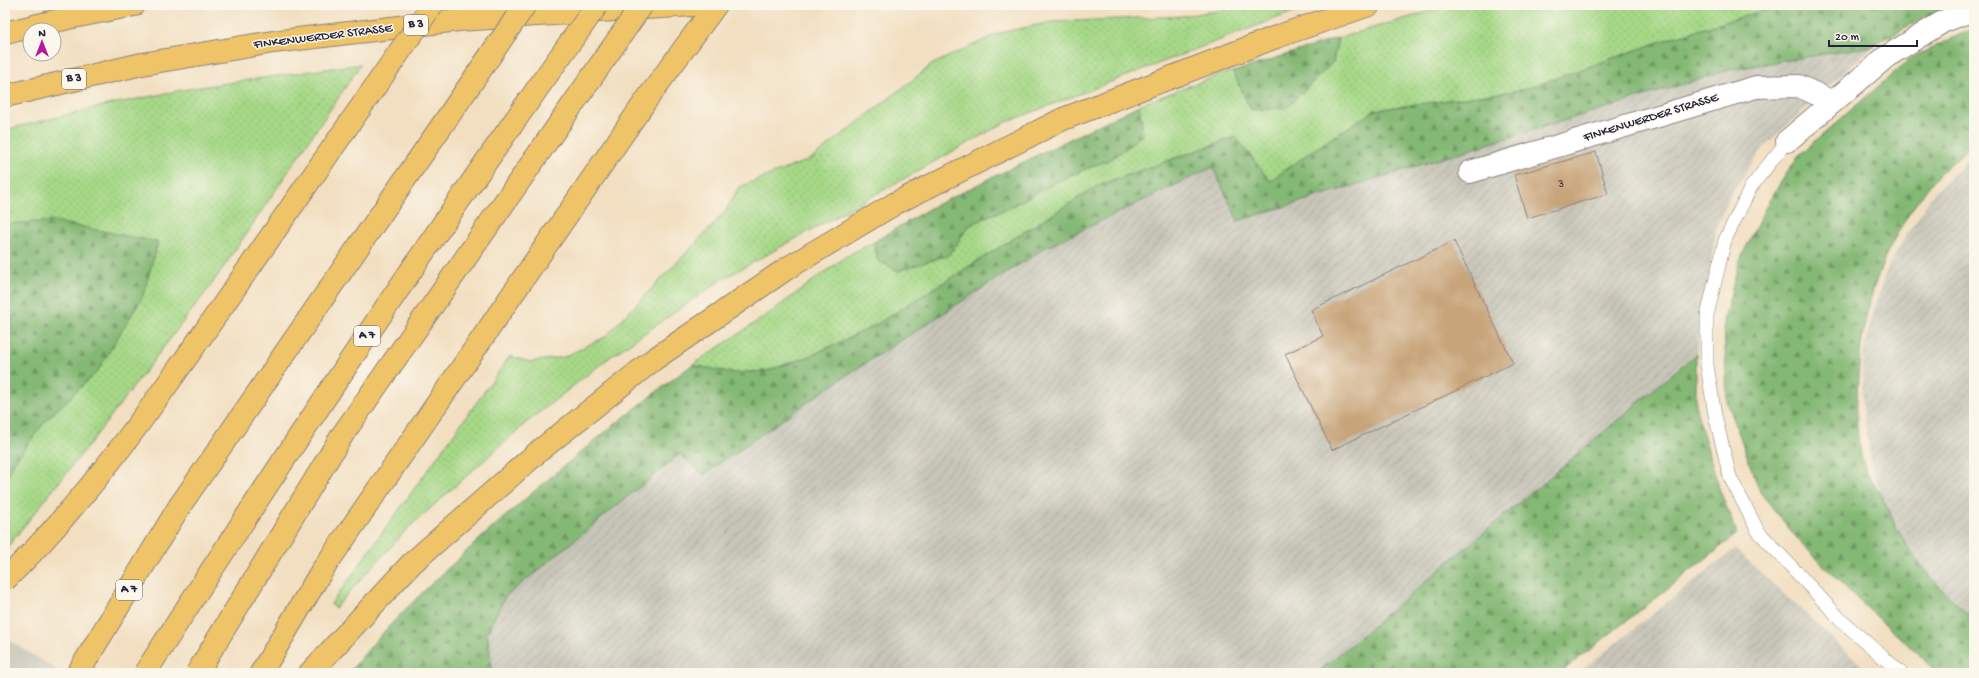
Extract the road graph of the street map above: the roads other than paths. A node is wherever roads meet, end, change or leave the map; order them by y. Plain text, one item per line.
1 (134, 5) edge
2 (432, 5) edge
3 (525, 5) edge
4 (597, 5) edge
5 (642, 5) edge
6 (693, 5) edge
7 (716, 5) edge
8 (1369, 5) edge
9 (1974, 10) edge
10 (5, 33) edge
11 (5, 96) edge
12 (1833, 102) junction
13 (1787, 141) joint
14 (1470, 172) dead end
15 (5, 580) edge
16 (78, 673) edge
17 (145, 673) edge
18 (197, 673) edge
19 (261, 673) edge
20 (310, 673) edge
21 (1900, 673) edge

1 - 10 main road
2 - 15 main road, bridge
3 - 16 main road, A 7, bridge
4 - 17 main road, A 7, bridge
5 - 18 main road, bridge
6 - 11 main road, FINKENWERDER STRASSE / B 3
7 - 19 main road
8 - 20 main road
9 - 12 street
12 - 13 street
12 - 14 street, FINKENWERDER STRASSE
13 - 21 lane

